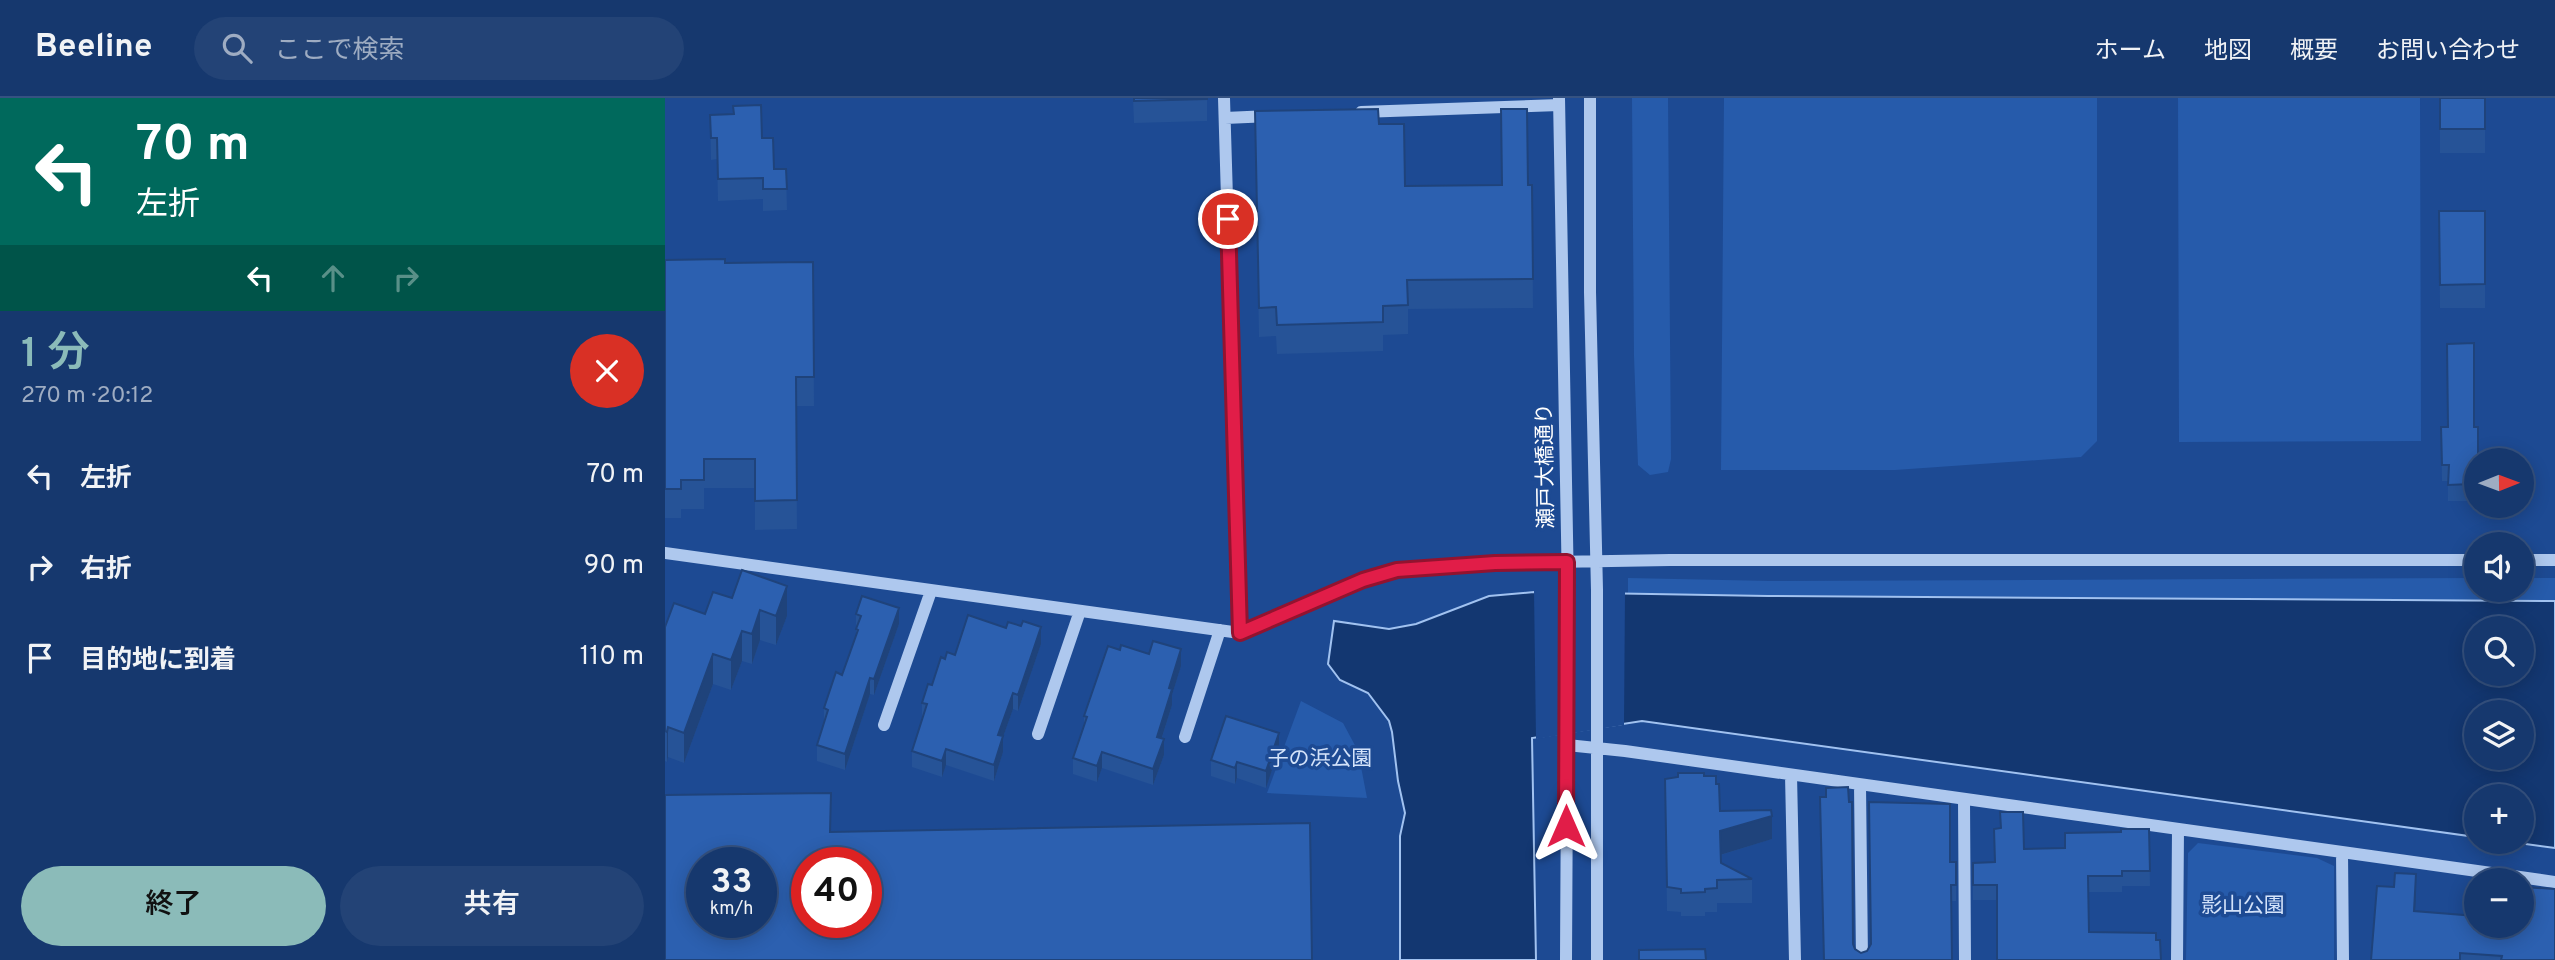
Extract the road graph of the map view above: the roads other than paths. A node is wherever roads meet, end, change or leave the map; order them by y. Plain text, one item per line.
1 (1224, 98) edge
2 (1590, 98) edge
3 (1559, 102) edge
4 (1342, 113) edge
5 (1282, 116) edge
6 (1225, 118) junction
7 (665, 553) edge
8 (2464, 560) edge
9 (2534, 560) edge
10 (2555, 560) edge
11 (1596, 561) junction
12 (1567, 562) junction
13 (931, 591) junction
14 (1080, 611) junction
15 (1220, 630) junction
16 (1240, 633) junction
17 (884, 725) dead end
18 (1038, 734) dead end
19 (1185, 737) dead end
20 (1567, 740) junction
21 (1597, 748) junction
22 (1791, 775) junction
23 (1860, 785) junction
24 (1964, 800) junction
25 (2178, 829) junction
26 (2342, 852) junction
27 (2555, 882) edge
28 (1566, 960) edge
29 (1597, 960) edge
30 (1795, 960) edge
31 (1862, 960) edge
32 (1965, 960) edge
33 (2177, 960) edge
34 (2343, 960) edge

1 - 6 street
2 - 11 street
3 - 4 street
3 - 12 street, 瀬戸大橋通り
5 - 6 street
6 - 16 street
7 - 13 street
8 - 11 street
9 - 10 street
11 - 12 street
11 - 21 street
12 - 16 street
12 - 20 street, 瀬戸大橋通り
13 - 14 street
13 - 17 street
14 - 15 street
14 - 18 street
15 - 16 street
15 - 19 street
20 - 21 street
20 - 28 street, 瀬戸大橋通り
21 - 22 street
21 - 29 street
22 - 23 street
22 - 30 street
23 - 24 street
23 - 31 street
24 - 25 street
24 - 32 street
25 - 26 street
25 - 33 street
26 - 27 street
26 - 34 street

